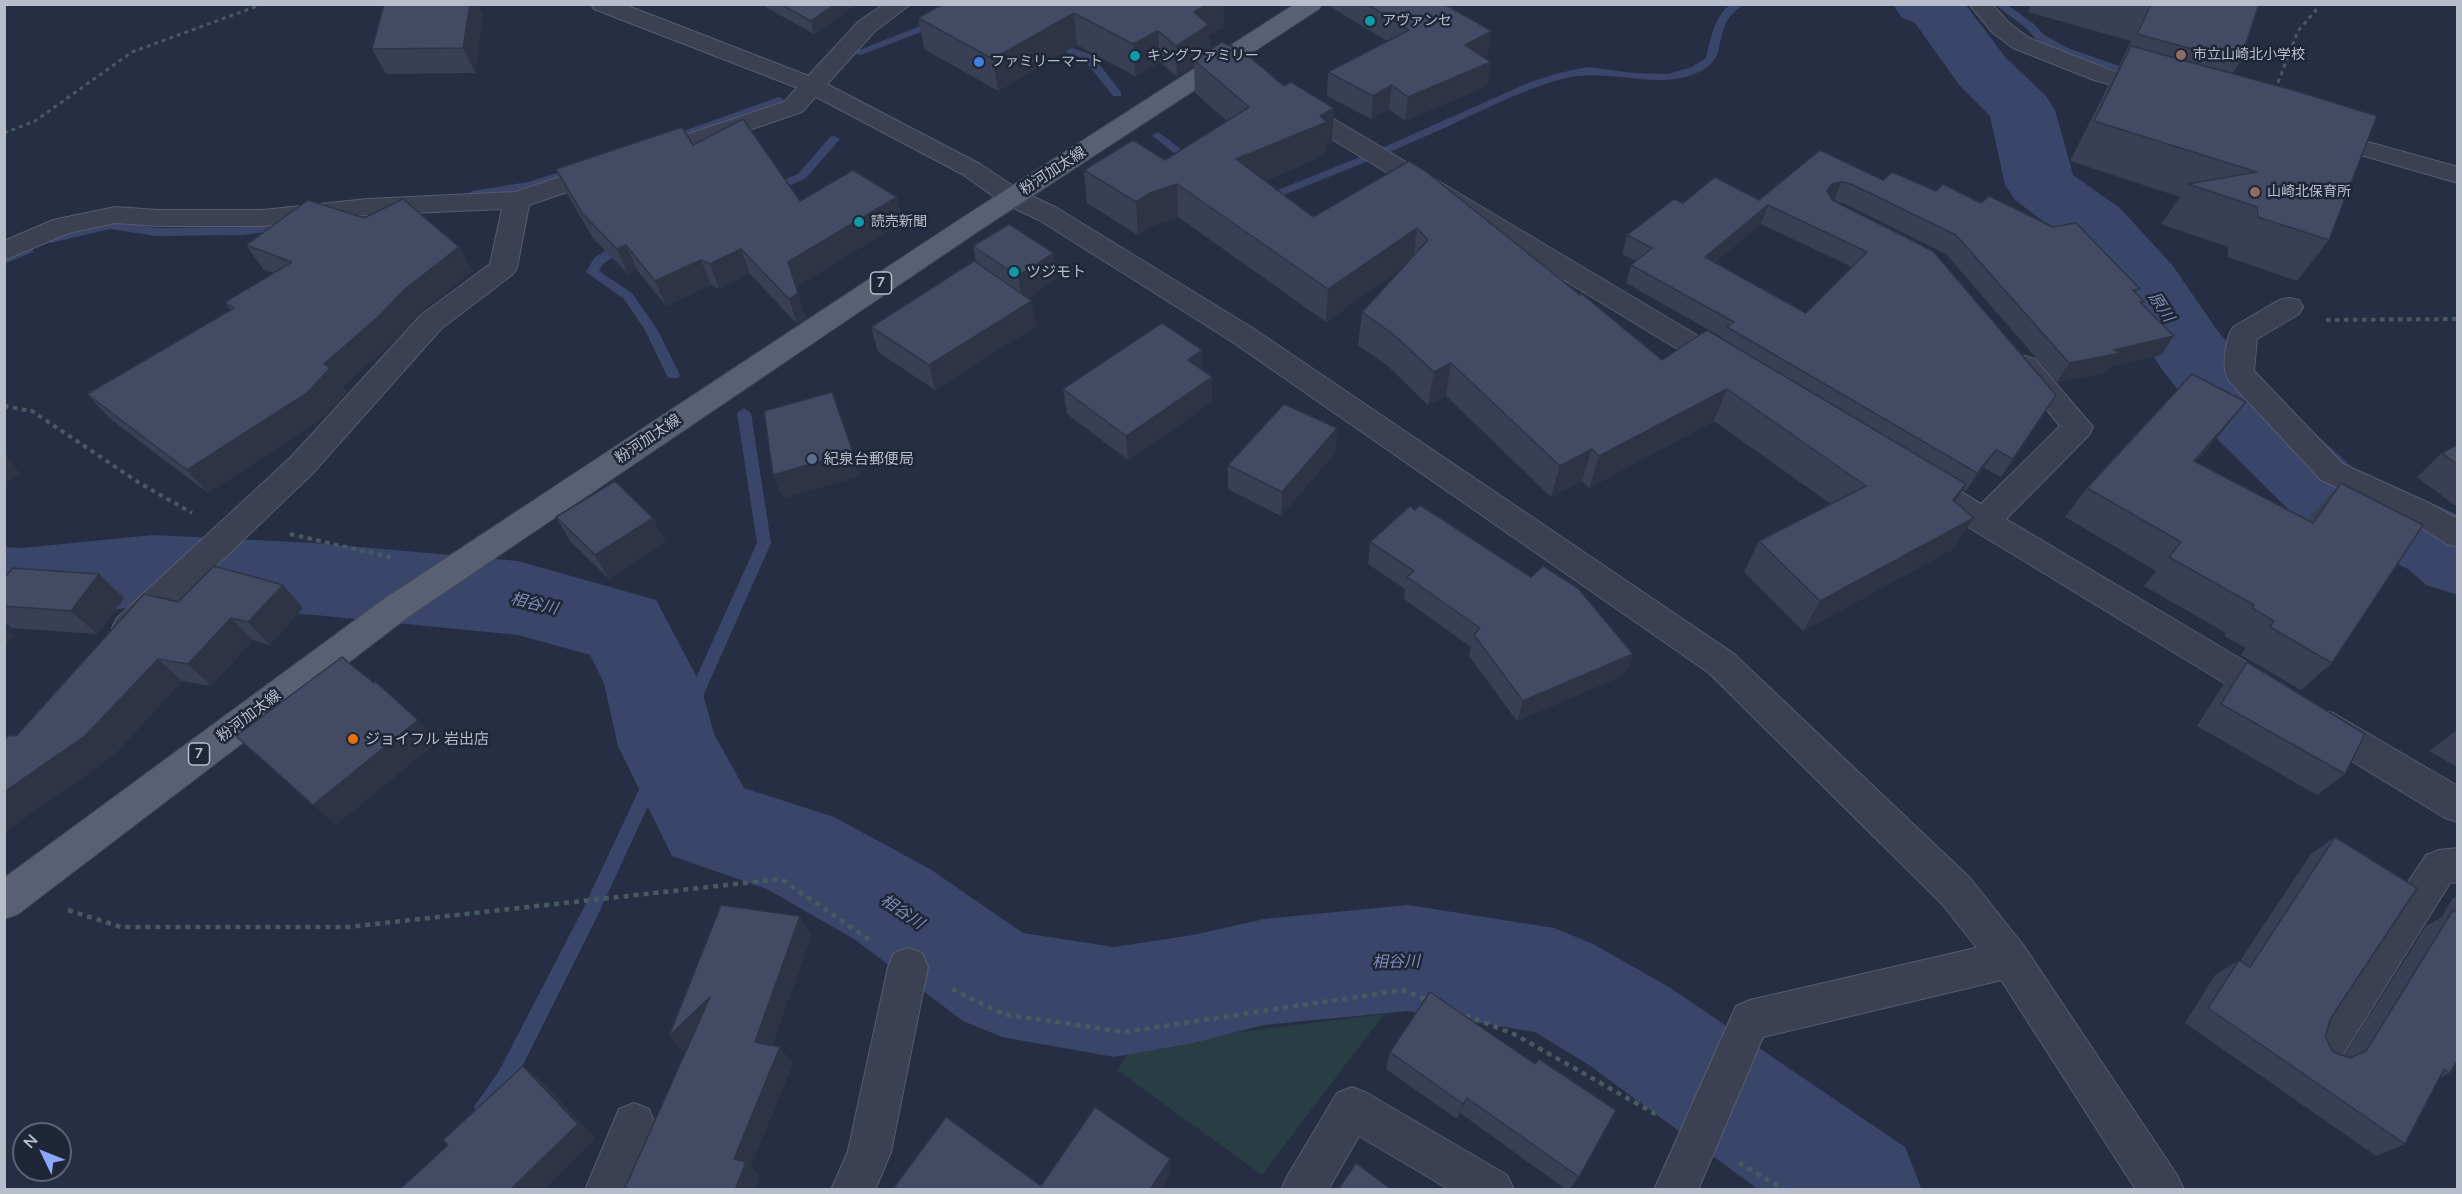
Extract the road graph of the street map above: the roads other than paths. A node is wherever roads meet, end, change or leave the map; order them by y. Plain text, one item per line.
1 (602, 4) edge
2 (900, 4) edge
3 (1311, 4) edge
4 (1980, 4) edge
5 (811, 85) junction
6 (1279, 96) edge
7 (2180, 96) edge
8 (2265, 119) edge
9 (2457, 175) edge
10 (1012, 197) junction
11 (517, 200) junction
12 (4, 251) edge
13 (2289, 307) road end
14 (2010, 349) edge
15 (1750, 380) edge
16 (1903, 472) edge
17 (1984, 521) junction
18 (2457, 535) edge
19 (111, 647) edge
20 (2457, 806) edge
21 (2457, 865) edge
22 (4, 901) edge
23 (2010, 960) junction
24 (908, 967) road end
25 (2322, 1049) edge
26 (634, 1124) dead end
27 (607, 1190) edge
28 (852, 1190) edge
29 (1303, 1190) edge
30 (1492, 1190) edge
31 (1676, 1190) edge
32 (2162, 1190) edge

1 - 5 street
2 - 5 street
3 - 10 main road, 粉河加太線 / 7
4 - 7 street
5 - 10 street
5 - 11 street
6 - 15 street
8 - 9 street
10 - 22 main road, 粉河加太線 / 7
10 - 23 street
11 - 12 street
11 - 19 street
13 - 18 street
14 - 17 street
16 - 17 street
17 - 20 street
21 - 25 street
23 - 31 street
23 - 32 street
24 - 28 street
26 - 27 street
29 - 30 street

